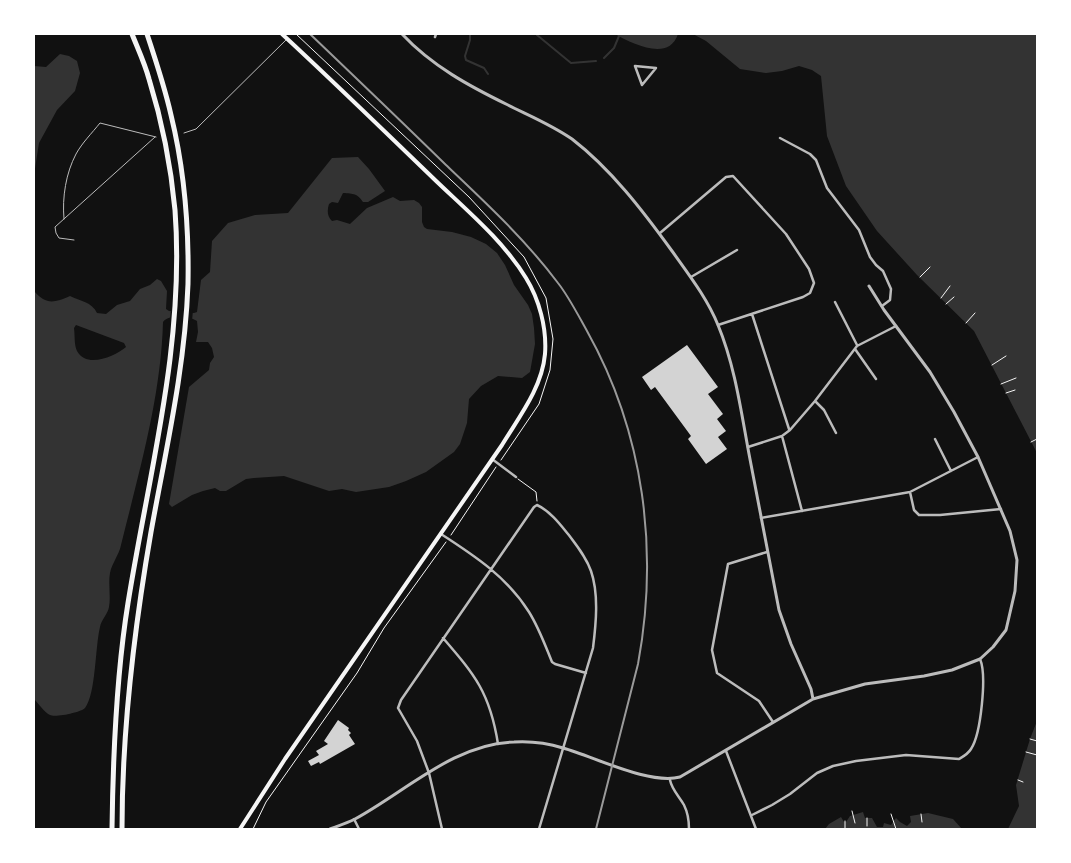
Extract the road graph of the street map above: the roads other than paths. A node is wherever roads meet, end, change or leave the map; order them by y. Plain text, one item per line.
1 (132, 34) edge
2 (147, 34) edge
3 (282, 34) edge
4 (402, 34) edge
5 (287, 38) junction
6 (642, 85) joint
7 (184, 133) dead end
8 (780, 138) dead end
9 (64, 219) junction
10 (660, 234) junction
11 (74, 240) dead end
12 (737, 250) dead end
13 (692, 277) junction
14 (869, 286) dead end
15 (835, 302) dead end
16 (882, 306) junction
17 (752, 314) junction
18 (718, 325) junction
19 (896, 326) junction
20 (856, 347) junction
21 (876, 379) dead end
22 (815, 401) junction
23 (790, 430) junction
24 (836, 433) dead end
25 (782, 436) junction
26 (935, 439) dead end
27 (748, 447) junction
28 (978, 457) junction
29 (492, 459) junction
30 (951, 471) junction
31 (516, 477) road end
32 (910, 492) junction
33 (1001, 510) junction
34 (802, 511) junction
35 (761, 518) junction
36 (441, 534) junction
37 (768, 552) junction
38 (492, 568) junction
39 (443, 638) junction
40 (980, 659) junction
41 (586, 673) junction
42 (813, 699) junction
43 (773, 722) junction
44 (498, 744) junction
45 (564, 748) junction
46 (726, 750) junction
47 (429, 772) junction
48 (670, 780) junction
49 (752, 815) junction
50 (354, 819) junction
51 (112, 829) edge
52 (122, 829) edge
53 (240, 829) edge
54 (330, 829) edge
55 (359, 829) edge
56 (442, 829) edge
57 (539, 829) edge
58 (689, 829) edge
59 (756, 829) edge

1 - 51 highway
2 - 52 highway
3 - 5 main road
4 - 10 street
5 - 7 lane
5 - 29 main road
6 - 6 street
8 - 16 street
9 - 9 lane
9 - 11 lane
10 - 13 street
10 - 17 street
12 - 13 street
13 - 18 street
14 - 16 street
15 - 20 street
16 - 19 street
17 - 18 street
17 - 23 street
18 - 27 street
19 - 20 street
19 - 28 street
20 - 21 street
20 - 22 street
22 - 23 street
22 - 24 street
23 - 25 street
25 - 27 street
25 - 34 street
26 - 30 street
27 - 35 street
28 - 30 street
28 - 33 street
29 - 31 street
29 - 36 main road
30 - 32 street
32 - 33 street
32 - 34 street
33 - 40 street
34 - 35 street
35 - 37 street
36 - 38 street
36 - 53 main road
37 - 42 street
37 - 43 street
38 - 39 street
38 - 41 street
38 - 41 street
39 - 44 street
39 - 47 street
40 - 42 street
40 - 49 street
41 - 45 street
42 - 43 street
43 - 46 street
44 - 45 street
44 - 47 street
45 - 48 street
45 - 57 street
46 - 48 street
46 - 49 street
47 - 50 street
47 - 56 street
48 - 58 street
49 - 59 street
50 - 54 street
50 - 55 street

